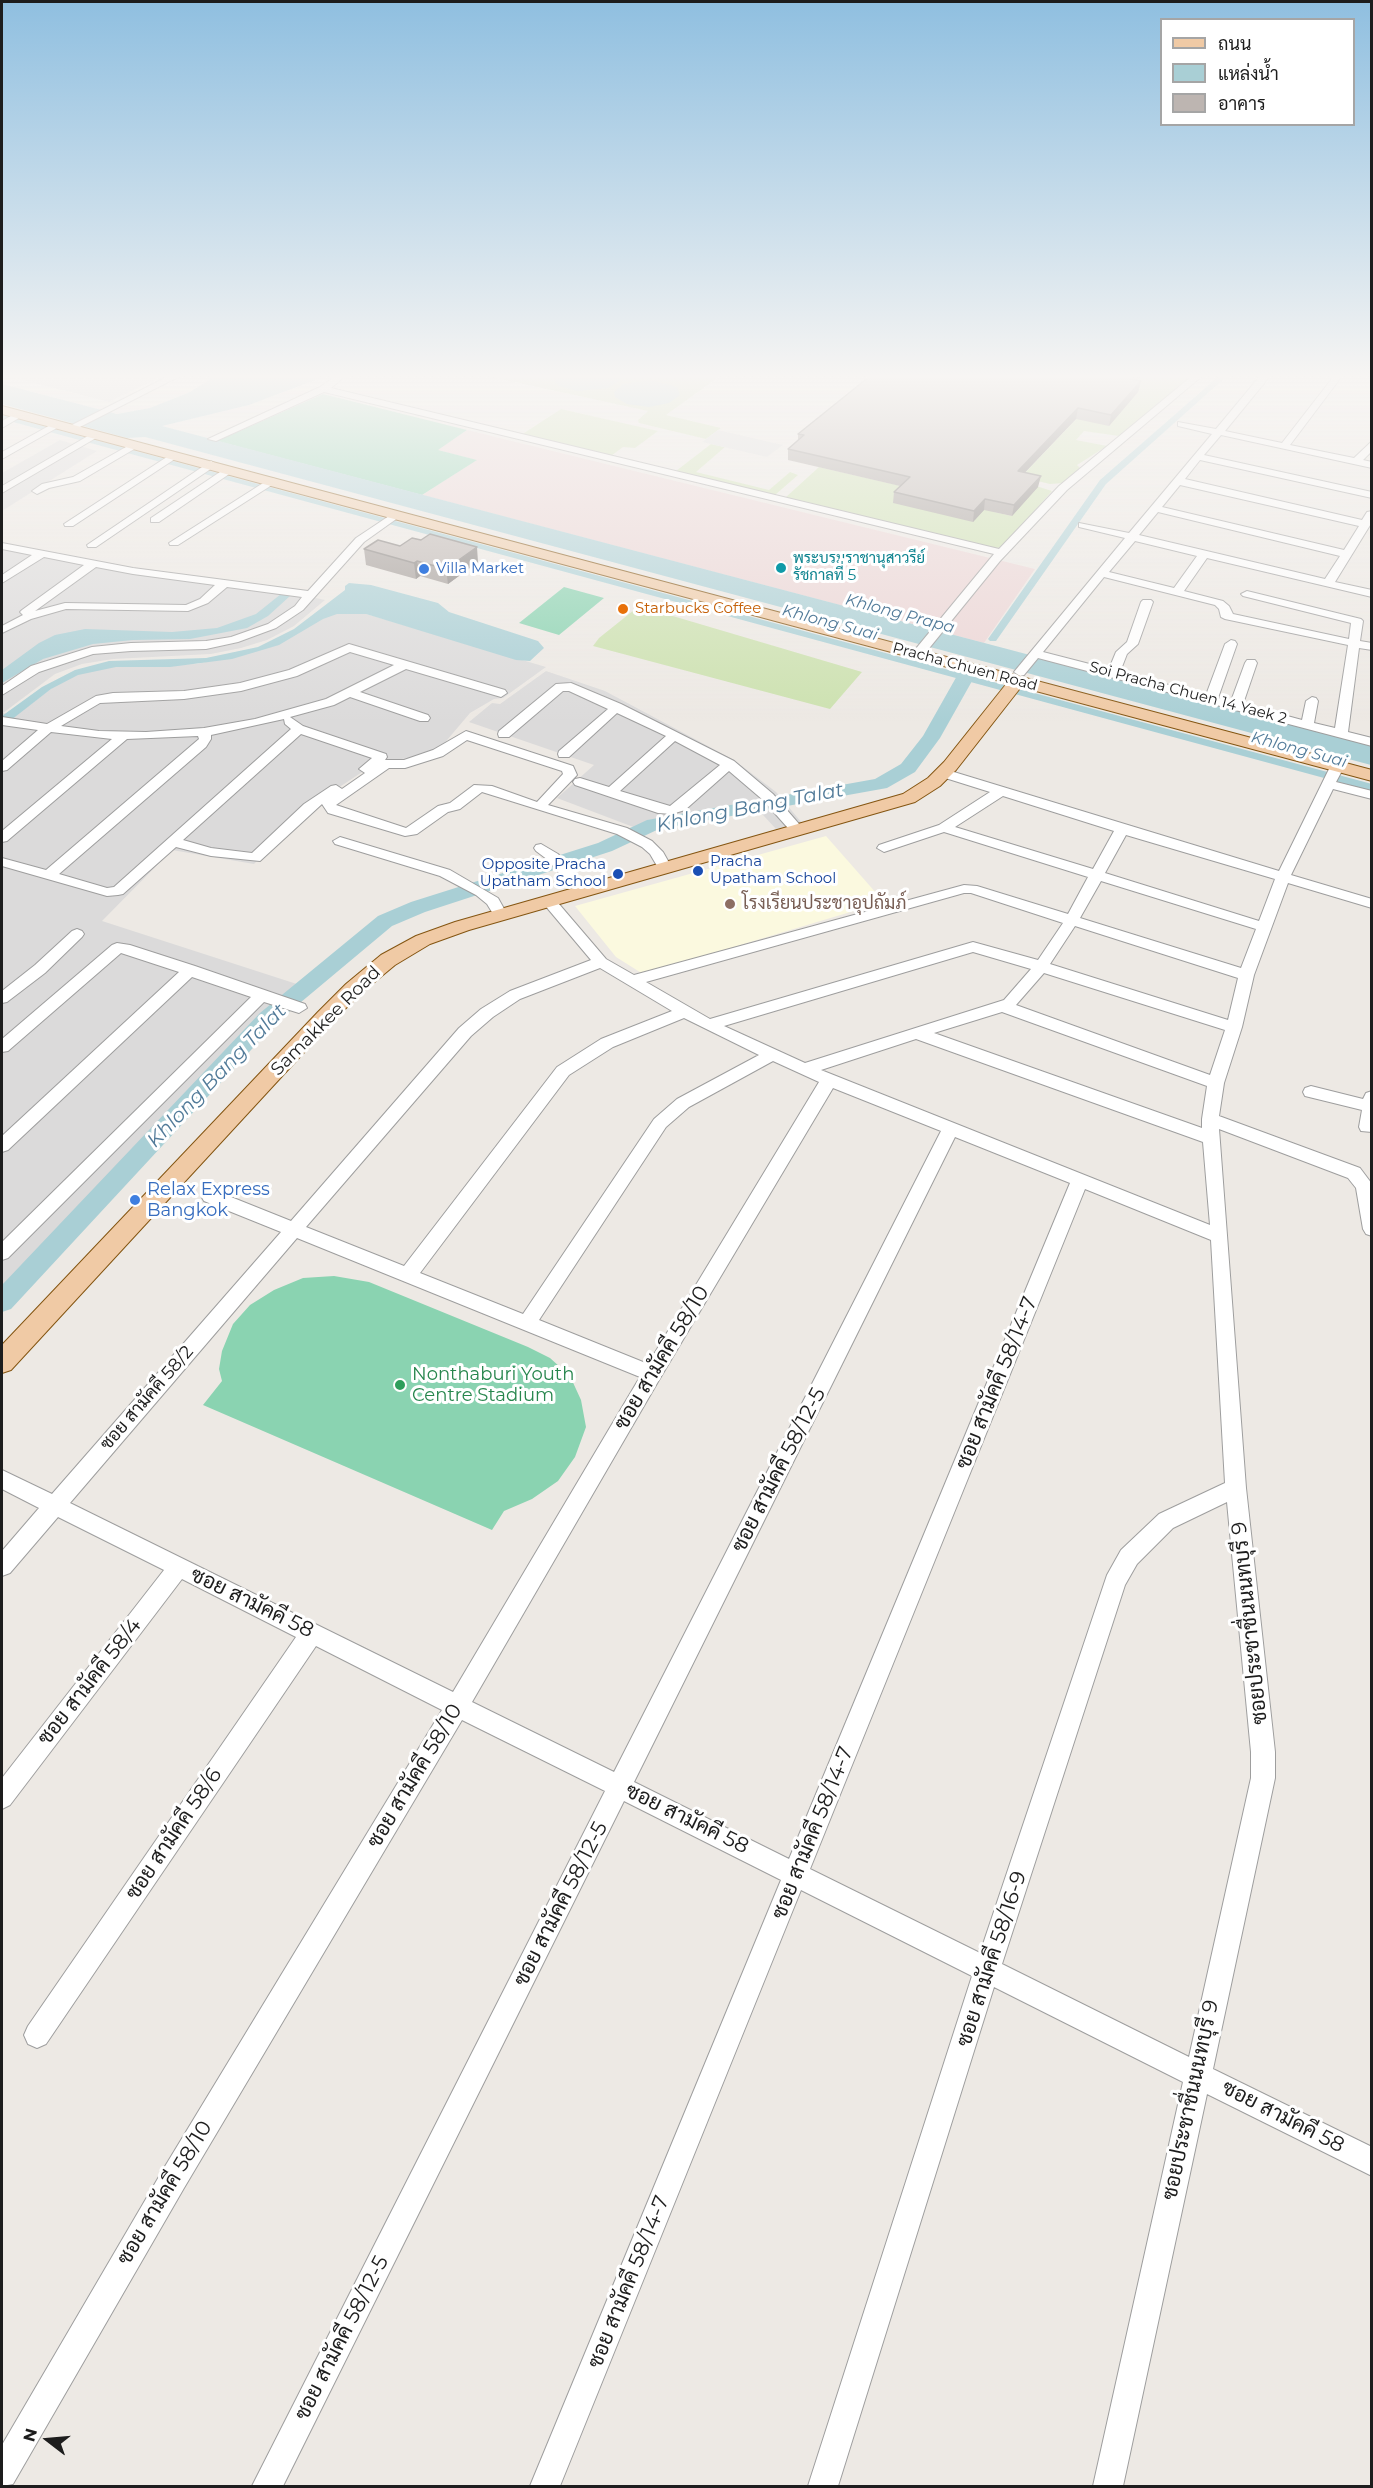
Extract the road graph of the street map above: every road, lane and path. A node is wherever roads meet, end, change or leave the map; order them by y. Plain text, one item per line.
1 (118, 492) edge
2 (168, 492) edge
3 (196, 492) edge
4 (253, 492) edge
5 (302, 492) edge
6 (750, 492) edge
7 (1059, 492) edge
8 (1169, 492) edge
9 (1226, 492) edge
10 (1155, 508) junction
11 (1371, 514) edge
12 (393, 517) junction
13 (155, 520) dead end
14 (69, 524) dead end
15 (1365, 524) junction
16 (1083, 525) dead end
17 (1131, 537) junction
18 (174, 543) dead end
19 (92, 545) dead end
20 (2, 546) edge
21 (1002, 553) junction
22 (40, 554) junction
23 (1204, 554) junction
24 (1347, 554) junction
25 (93, 564) junction
26 (1101, 573) junction
27 (2, 580) edge
28 (225, 584) junction
29 (1328, 584) junction
30 (1177, 592) junction
31 (1247, 594) dead end
32 (1371, 594) edge
33 (311, 595) junction
34 (40, 602) junction
35 (1148, 602) dead end
36 (65, 606) junction
37 (4, 628) edge
38 (1232, 644) dead end
39 (1355, 644) junction
40 (1371, 646) edge
41 (920, 651) junction
42 (1034, 654) junction
43 (1251, 663) dead end
44 (406, 664) junction
45 (1113, 674) junction
46 (1014, 684) junction
47 (2, 691) edge
48 (352, 693) junction
49 (501, 693) dead end
50 (1211, 699) junction
51 (1312, 701) dead end
52 (1236, 706) junction
53 (617, 707) junction
54 (283, 716) junction
55 (424, 718) dead end
56 (6, 722) edge
57 (1308, 724) junction
58 (47, 729) junction
59 (298, 729) junction
60 (204, 732) junction
61 (1341, 733) junction
62 (504, 734) dead end
63 (674, 735) junction
64 (123, 736) junction
65 (1371, 741) edge
66 (564, 754) dead end
67 (729, 764) junction
68 (2, 767) edge
69 (944, 773) junction
70 (1333, 776) junction
71 (1371, 776) edge
72 (580, 782) dead end
73 (1001, 790) junction
74 (609, 793) junction
75 (1371, 795) edge
76 (539, 807) junction
77 (792, 824) dead end
78 (944, 828) junction
79 (1122, 830) junction
80 (2, 838) edge
81 (340, 841) dead end
82 (172, 842) junction
83 (541, 848) dead end
84 (884, 848) dead end
85 (2, 862) edge
86 (665, 868) junction
87 (49, 875) junction
88 (1098, 876) junction
89 (1283, 878) junction
90 (582, 891) junction
91 (548, 900) junction
92 (1371, 904) edge
93 (500, 914) junction
94 (1071, 922) junction
95 (1264, 927) junction
96 (77, 934) dead end
97 (601, 962) junction
98 (1041, 967) junction
99 (190, 970) junction
100 (1246, 975) junction
101 (630, 981) junction
102 (268, 997) junction
103 (2, 998) edge
104 (1002, 1006) junction
105 (299, 1008) dead end
106 (683, 1012) junction
107 (708, 1025) junction
108 (1234, 1028) junction
109 (916, 1033) junction
110 (2, 1047) edge
111 (772, 1055) junction
112 (804, 1069) junction
113 (829, 1080) junction
114 (1216, 1083) junction
115 (1311, 1092) dead end
116 (1371, 1102) edge
117 (1367, 1127) dead end
118 (951, 1128) junction
119 (1210, 1129) junction
120 (2, 1146) edge
121 (1080, 1179) junction
122 (210, 1196) dead end
123 (1371, 1229) edge
124 (292, 1230) junction
125 (1220, 1236) junction
126 (2, 1253) edge
127 (408, 1275) junction
128 (527, 1323) junction
129 (2, 1362) edge
130 (652, 1374) junction
131 (2, 1479) edge
132 (1236, 1488) junction
133 (56, 1505) junction
134 (2, 1566) edge
135 (179, 1567) junction
136 (312, 1633) junction
137 (458, 1705) junction
138 (621, 1786) junction
139 (2, 1797) edge
140 (796, 1873) junction
141 (987, 1970) junction
142 (37, 2035) dead end
143 (1197, 2074) junction
144 (1371, 2162) edge
145 (2, 2473) edge
146 (267, 2487) edge
147 (545, 2487) edge
148 (823, 2487) edge
149 (1108, 2487) edge

1 - 14 street
2 - 19 street
3 - 13 street
4 - 18 street
5 - 12 main road, Pracha Chuen Road
6 - 21 street
7 - 21 street
8 - 10 street
9 - 15 street
10 - 17 street
10 - 24 street
11 - 15 street
12 - 33 street
12 - 41 main road, Pracha Chuen Road
15 - 24 street
16 - 17 street
17 - 23 street
17 - 26 street
20 - 22 street
21 - 41 street
22 - 25 street
22 - 27 street
23 - 29 street
23 - 30 street
24 - 29 street
25 - 28 street
25 - 34 street
26 - 30 street
26 - 42 street
28 - 33 street
28 - 36 street
29 - 32 street
30 - 39 street
31 - 39 street
33 - 47 street
34 - 36 street
34 - 37 street
35 - 45 street
36 - 37 street
38 - 50 street
39 - 40 street
39 - 61 street
41 - 46 main road, Pracha Chuen Road
42 - 45 street, Soi Pracha Chuen 14 Yaek 2
42 - 46 street
43 - 52 street
44 - 48 street
44 - 49 street
44 - 58 street
45 - 50 street, Soi Pracha Chuen 14 Yaek 2
46 - 69 main road, Samakkee Road
46 - 70 main road, Pracha Chuen Road
48 - 54 street
48 - 55 street
50 - 52 street, Soi Pracha Chuen 14 Yaek 2
51 - 57 street
52 - 57 street, Soi Pracha Chuen 14 Yaek 2
53 - 62 street
53 - 63 street
53 - 66 street
54 - 59 street
54 - 60 street
56 - 58 street
57 - 61 street, Soi Pracha Chuen 14 Yaek 2
58 - 64 street
58 - 68 street
59 - 82 street
59 - 82 street
60 - 64 street
60 - 87 street
61 - 65 street, Soi Pracha Chuen 14 Yaek 2
63 - 67 street
63 - 74 street
64 - 80 street
67 - 74 street
67 - 77 street
69 - 73 street
69 - 86 main road, Samakkee Road
70 - 71 main road, Pracha Chuen Road
70 - 75 street
70 - 89 street, ซอยประชาชื่นนนทบุรี 9
72 - 74 street
73 - 78 street
73 - 79 street
76 - 76 street
76 - 86 street
78 - 84 street
78 - 88 street
79 - 88 street
79 - 89 street
81 - 93 street
82 - 87 street
83 - 90 street
85 - 87 street
86 - 90 main road, Samakkee Road
88 - 94 street
88 - 95 street
89 - 92 street
89 - 95 street, ซอยประชาชื่นนนทบุรี 9
90 - 91 main road, Samakkee Road
91 - 93 main road, Samakkee Road
91 - 97 street
93 - 129 main road, Samakkee Road
94 - 98 street
94 - 100 street
94 - 101 street
95 - 100 street, ซอยประชาชื่นนนทบุรี 9
96 - 103 street
97 - 101 street
97 - 124 street, ซอย สามัคคี 58/2
98 - 104 street
98 - 107 street
98 - 108 street
99 - 102 street
99 - 110 street
99 - 120 street
100 - 108 street, ซอยประชาชื่นนนทบุรี 9
101 - 106 street
102 - 105 street
102 - 126 street
104 - 109 street
104 - 114 street
106 - 107 street
106 - 127 street
107 - 111 street
108 - 114 street, ซอยประชาชื่นนนทบุรี 9
109 - 112 street
109 - 119 street
111 - 112 street
111 - 128 street
112 - 113 street
113 - 118 street
113 - 130 street, ซอย สามัคคี 58/10
114 - 119 street, ซอยประชาชื่นนนทบุรี 9
115 - 116 street
116 - 117 street
118 - 121 street
118 - 138 street, ซอย สามัคคี 58/12-5
119 - 123 street
119 - 125 street, ซอยประชาชื่นนนทบุรี 9
121 - 125 street
121 - 140 street, ซอย สามัคคี 58/14-7
122 - 124 street
124 - 127 street
124 - 133 street, ซอย สามัคคี 58/2
125 - 132 street, ซอยประชาชื่นนนทบุรี 9
127 - 128 street
128 - 130 street
130 - 137 street, ซอย สามัคคี 58/10
131 - 133 street, ซอย สามัคคี 58
132 - 141 street, ซอย สามัคคี 58/16-9
132 - 143 street, ซอยประชาชื่นนนทบุรี 9
133 - 134 street, ซอย สามัคคี 58/2
133 - 135 street, ซอย สามัคคี 58
135 - 136 street, ซอย สามัคคี 58
135 - 139 street, ซอย สามัคคี 58/4
136 - 137 street, ซอย สามัคคี 58
136 - 142 street, ซอย สามัคคี 58/6
137 - 138 street, ซอย สามัคคี 58
137 - 145 street, ซอย สามัคคี 58/10
138 - 140 street, ซอย สามัคคี 58
138 - 146 street, ซอย สามัคคี 58/12-5
140 - 141 street, ซอย สามัคคี 58
140 - 147 street, ซอย สามัคคี 58/14-7
141 - 143 street, ซอย สามัคคี 58
141 - 148 street, ซอย สามัคคี 58/16-9
143 - 144 street, ซอย สามัคคี 58
143 - 149 street, ซอยประชาชื่นนนทบุรี 9

